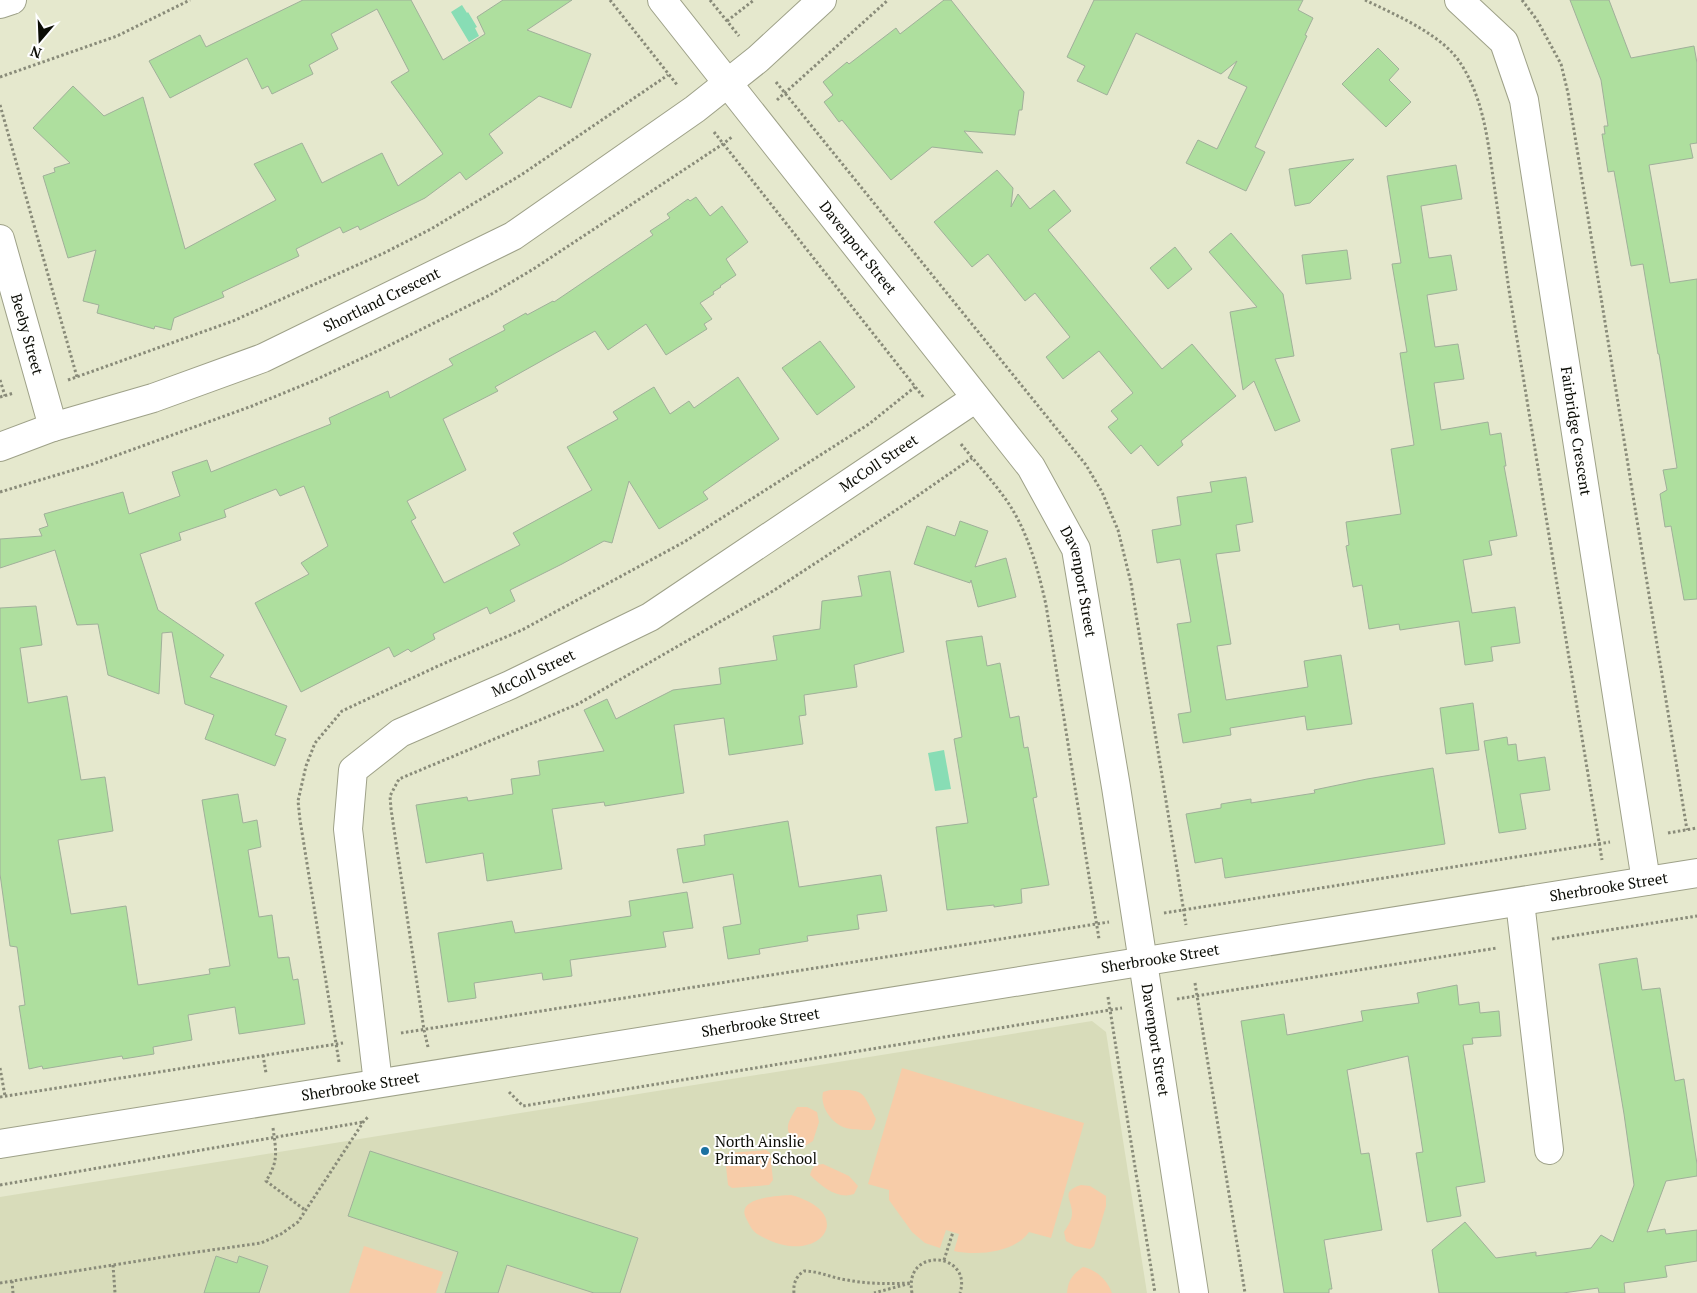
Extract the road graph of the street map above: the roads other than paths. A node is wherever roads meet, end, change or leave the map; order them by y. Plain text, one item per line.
1 (12, 0) edge
2 (662, 0) edge
3 (822, 0) edge
4 (1459, 0) edge
5 (0, 4) edge
6 (727, 83) junction
7 (0, 240) edge
8 (976, 398) junction
9 (53, 428) junction
10 (0, 447) edge
11 (1697, 873) edge
12 (1646, 882) junction
13 (1520, 902) junction
14 (1143, 961) junction
15 (378, 1083) junction
16 (0, 1144) edge
17 (1548, 1150) dead end
18 (1194, 1293) edge

1 - 5 street
2 - 6 street, Davenport Street
3 - 6 street
4 - 12 street, Fairbridge Crescent
6 - 8 street, Davenport Street
6 - 9 street, Shortland Crescent
7 - 9 street, Beeby Street
8 - 14 street, Davenport Street
8 - 15 street, McColl Street
9 - 10 street, Shortland Crescent
11 - 12 street, Sherbrooke Street
12 - 13 street, Sherbrooke Street
13 - 14 street, Sherbrooke Street
13 - 17 street
14 - 15 street, Sherbrooke Street
14 - 18 street, Davenport Street
15 - 16 street, Sherbrooke Street

